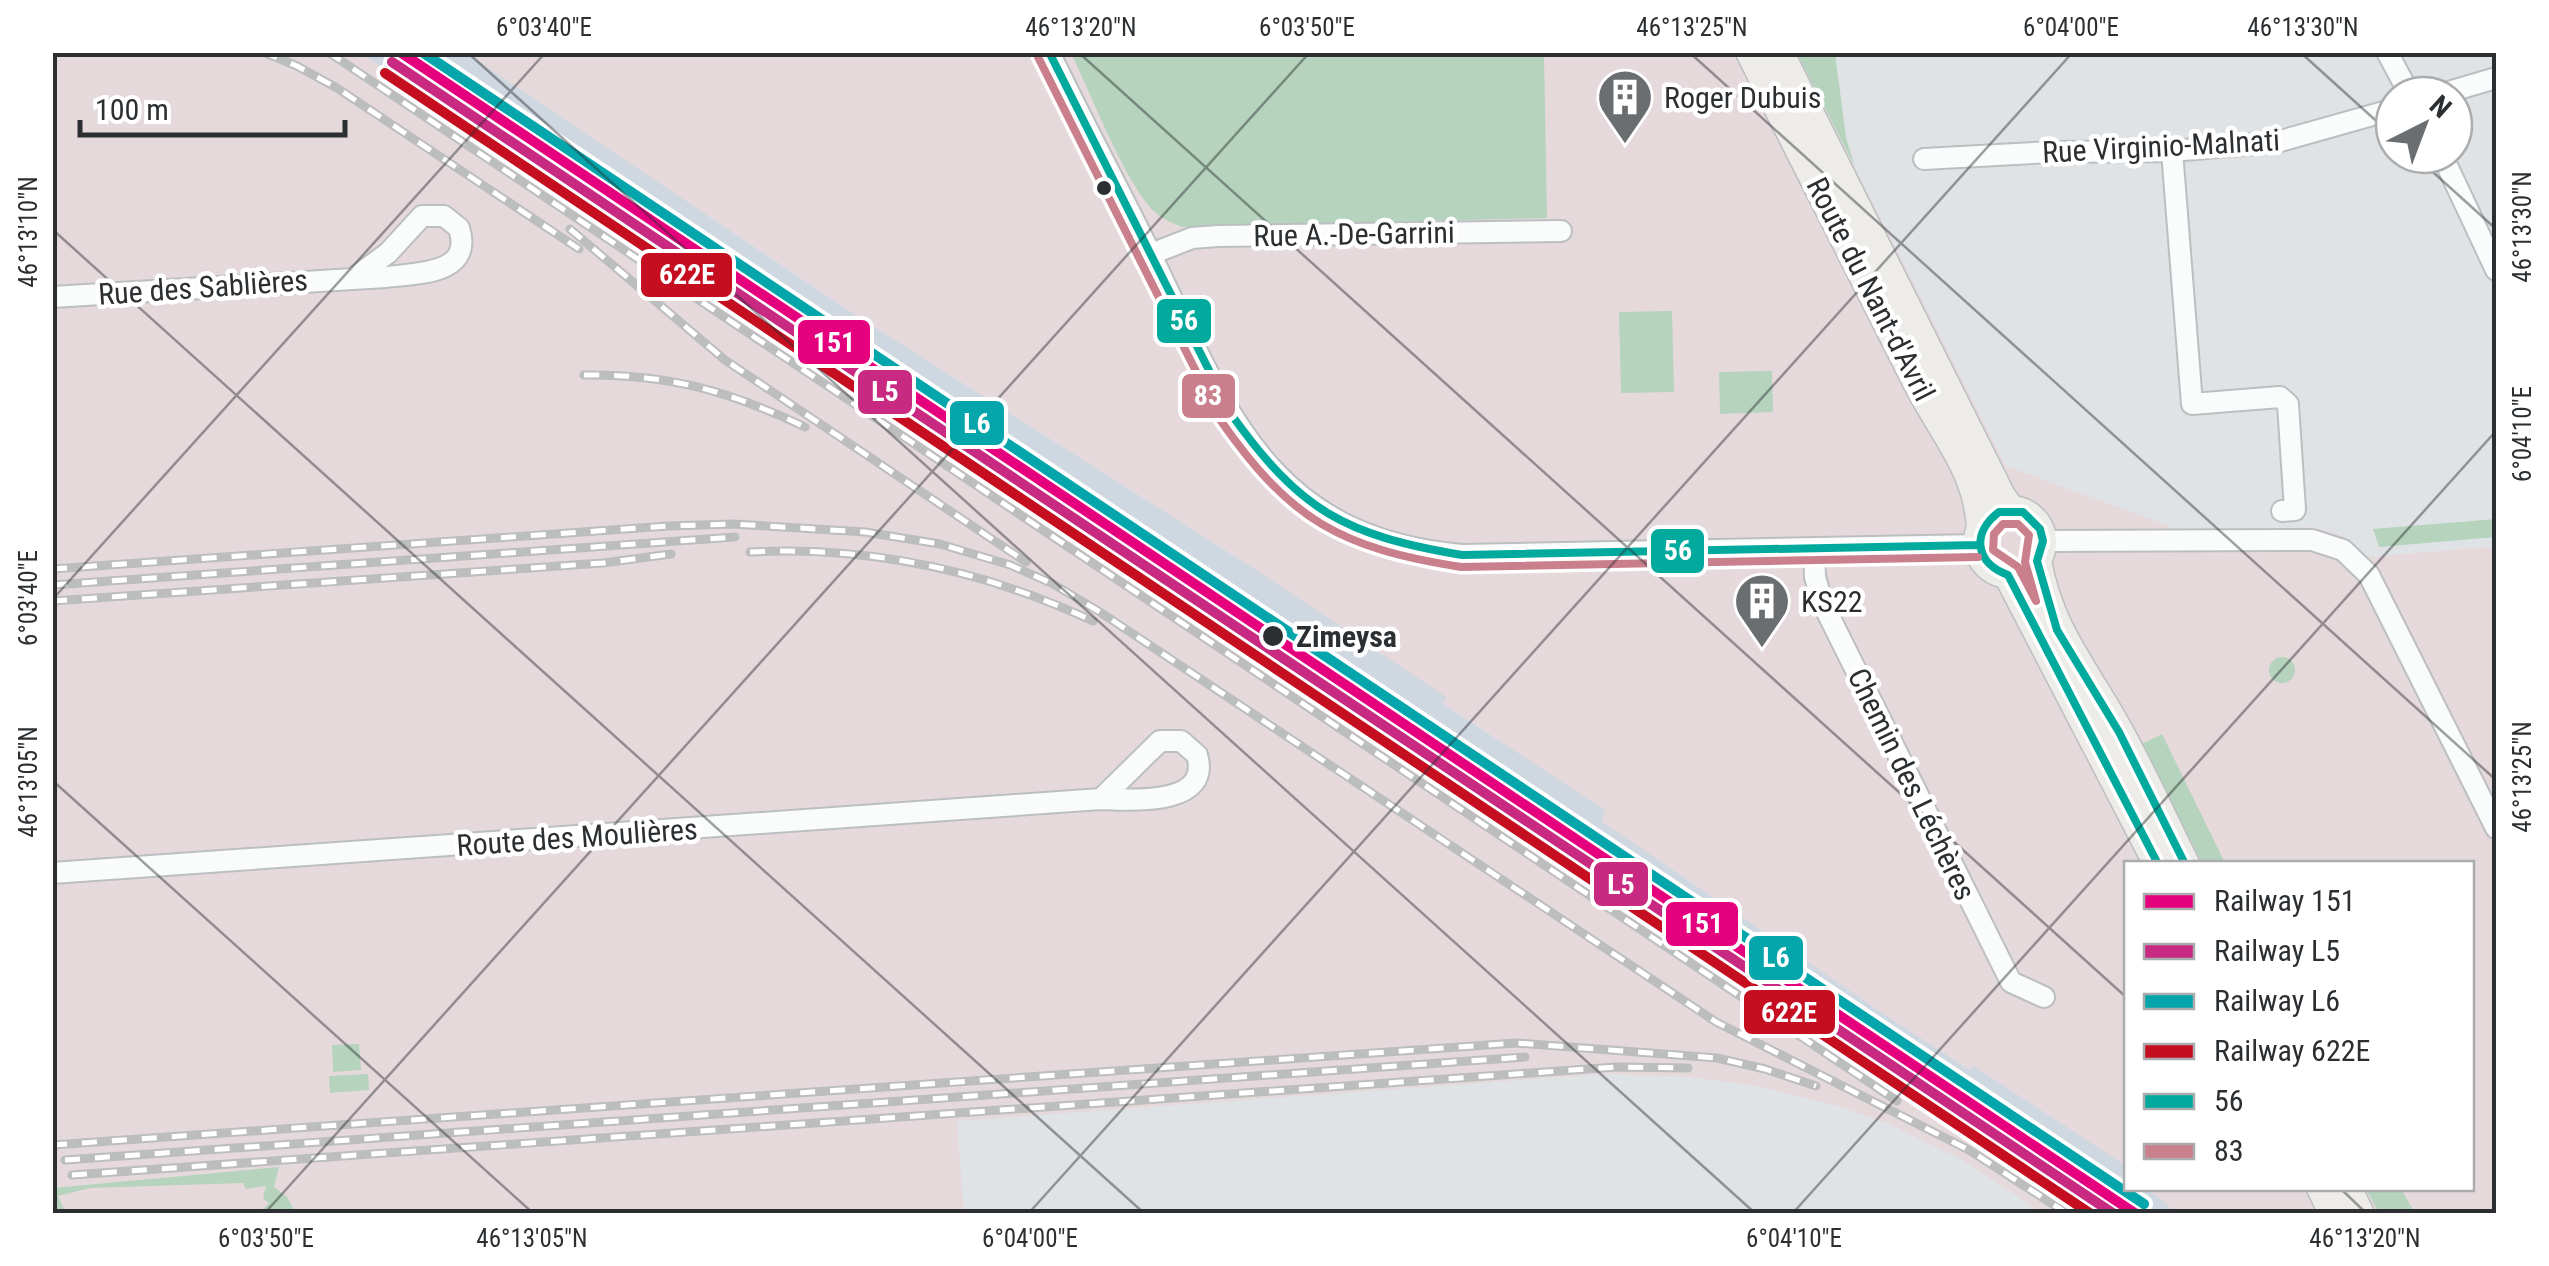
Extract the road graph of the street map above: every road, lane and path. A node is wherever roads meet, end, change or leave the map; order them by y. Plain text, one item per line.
1 (1049, 52) edge
2 (1750, 52) edge
3 (1778, 52) edge
4 (2387, 52) edge
5 (2399, 75) edge
6 (2374, 114) edge
7 (2172, 151) junction
8 (1924, 159) dead end
9 (2451, 175) edge
10 (1561, 231) dead end
11 (1150, 254) junction
12 (2496, 270) edge
13 (354, 278) junction
14 (52, 297) edge
15 (2011, 510) junction
16 (2282, 511) dead end
17 (1980, 536) junction
18 (1814, 548) junction
19 (2040, 551) junction
20 (2008, 575) junction
21 (1102, 800) junction
22 (2496, 828) edge
23 (2156, 861) edge
24 (2184, 861) edge
25 (52, 873) edge
26 (2044, 997) dead end
27 (2322, 1191) edge
28 (2348, 1191) edge
29 (2334, 1214) edge
30 (2360, 1214) edge

1 - 11 street
2 - 17 main road, Route du Nant-d'Avril
3 - 15 main road, Route du Nant-d'Avril
4 - 5 street
6 - 7 street, Rue Virginio-Malnati
7 - 8 street, Rue Virginio-Malnati
7 - 16 street
9 - 12 street
10 - 11 street, Rue A.-De-Garrini
11 - 18 street
13 - 13 street, Rue des Sablières
13 - 14 street, Rue des Sablières
15 - 17 main road
15 - 19 main road
17 - 18 street
17 - 20 main road
18 - 26 street, Chemin des Léchères
19 - 20 main road
19 - 22 street
19 - 24 main road
20 - 23 main road
21 - 21 street, Route des Moulières
21 - 25 street, Route des Moulières
27 - 29 main road
28 - 30 main road

